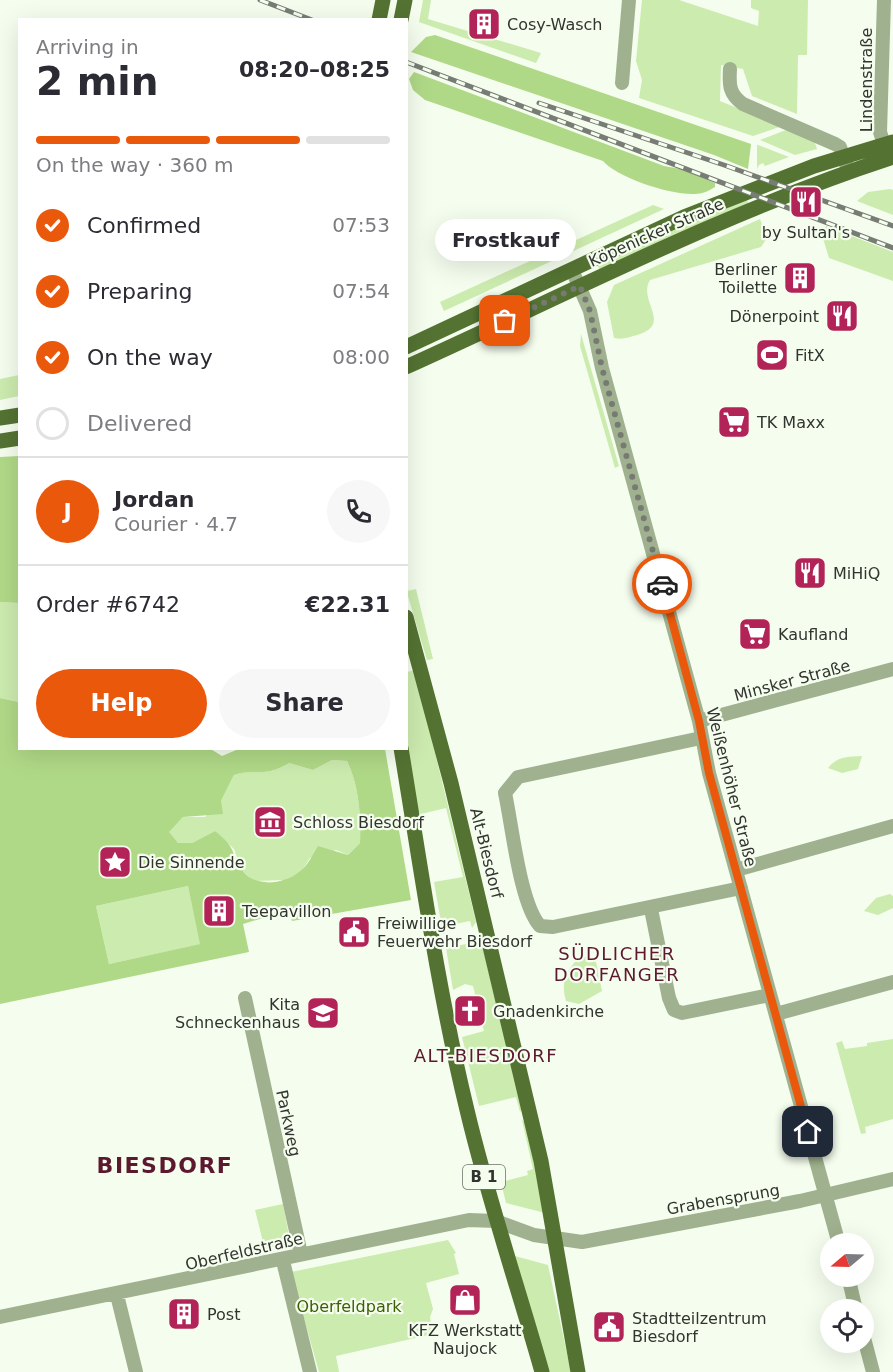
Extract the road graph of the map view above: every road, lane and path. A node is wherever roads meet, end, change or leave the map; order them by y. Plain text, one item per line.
1 (383, 0) edge
2 (405, 0) edge
3 (629, 0) edge
4 (884, 0) edge
5 (379, 18) edge
6 (401, 18) edge
7 (730, 69) dead end
8 (622, 82) dead end
9 (890, 150) edge
10 (843, 157) junction
11 (849, 172) junction
12 (572, 270) junction
13 (580, 286) junction
14 (408, 346) edge
15 (408, 366) edge
16 (18, 415) edge
17 (0, 418) edge
18 (18, 437) edge
19 (0, 441) edge
20 (408, 623) edge
21 (893, 669) edge
22 (699, 721) junction
23 (701, 738) junction
24 (401, 750) edge
25 (893, 826) edge
26 (736, 870) junction
27 (741, 888) junction
28 (651, 909) junction
29 (893, 982) edge
30 (770, 995) junction
31 (245, 998) dead end
32 (776, 1014) junction
33 (893, 1179) edge
34 (826, 1196) junction
35 (496, 1221) junction
36 (836, 1233) edge
37 (557, 1239) junction
38 (301, 1254) junction
39 (283, 1261) junction
40 (117, 1295) junction
41 (0, 1317) edge
42 (868, 1353) edge
43 (136, 1372) edge
44 (310, 1372) edge
45 (542, 1372) edge
46 (578, 1372) edge
47 (873, 1372) edge

1 - 5 main road
2 - 6 main road
3 - 8 street
4 - 9 street, Lindenstraße
7 - 10 street
9 - 10 main road, Köpenicker Straße
9 - 11 main road, Köpenicker Straße
10 - 11 street
10 - 12 main road, Köpenicker Straße
11 - 13 main road, Köpenicker Straße
12 - 13 street, Weißenhöher Straße
12 - 14 main road, Köpenicker Straße
13 - 15 main road, Köpenicker Straße
13 - 22 street, Weißenhöher Straße
16 - 17 main road
18 - 19 main road
20 - 37 main road, Alt-Biesdorf
21 - 22 street, Minsker Straße
22 - 23 street, Weißenhöher Straße
23 - 26 street, Weißenhöher Straße
23 - 28 street
24 - 35 main road, B 1
25 - 26 street
26 - 27 street, Weißenhöher Straße
27 - 28 street
27 - 30 street, Weißenhöher Straße
28 - 30 street
29 - 32 street
30 - 32 street, Weißenhöher Straße
31 - 38 street, Parkweg
32 - 34 street, Weißenhöher Straße
33 - 34 street, Grabensprung
34 - 36 street, Weißenhöher Straße
34 - 37 street, Grabensprung
35 - 37 street
35 - 38 street, Oberfeldstraße
35 - 45 main road, B 1
37 - 46 main road, Alt-Biesdorf
38 - 39 street, Oberfeldstraße
39 - 40 street, Oberfeldstraße
39 - 44 street
40 - 41 street, Oberfeldstraße
40 - 43 street
42 - 47 street

